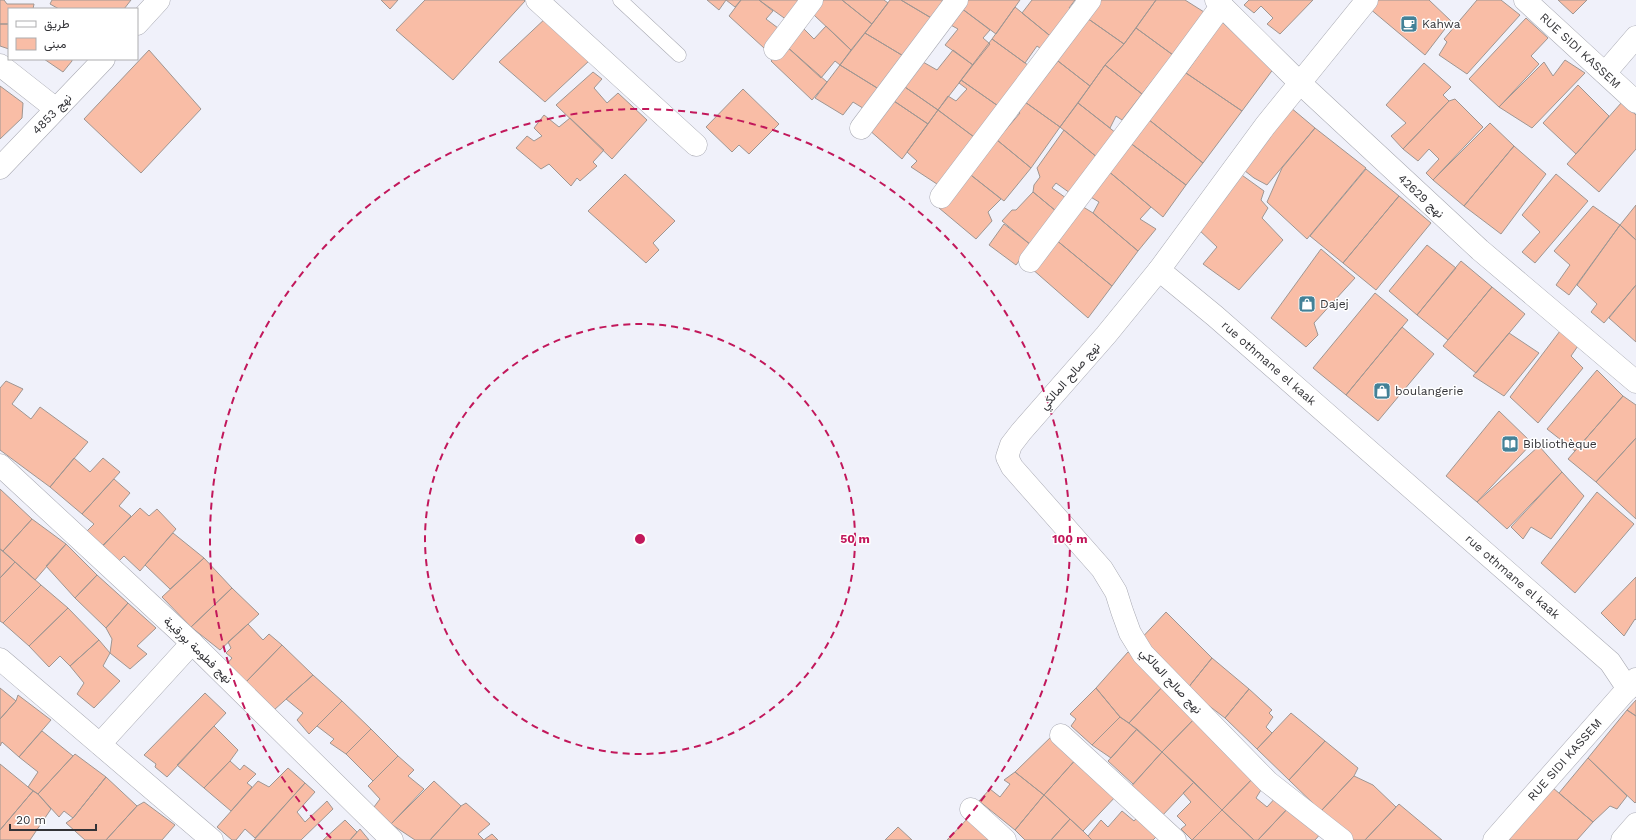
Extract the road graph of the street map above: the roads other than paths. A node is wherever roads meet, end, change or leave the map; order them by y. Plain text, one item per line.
1 (160, 0) edge
2 (537, 0) edge
3 (620, 0) edge
4 (812, 0) edge
5 (957, 0) edge
6 (1090, 0) edge
7 (1367, 0) edge
8 (1525, 0) edge
9 (1219, 2) edge
10 (138, 23) edge
11 (1636, 37) edge
12 (776, 49) dead end
13 (679, 55) dead end
14 (103, 60) edge
15 (0, 65) edge
16 (1605, 73) junction
17 (1299, 82) junction
18 (1636, 102) edge
19 (56, 109) junction
20 (861, 128) dead end
21 (696, 145) dead end
22 (0, 168) edge
23 (941, 197) dead end
24 (1030, 261) dead end
25 (1159, 270) junction
26 (1636, 382) edge
27 (0, 465) edge
28 (192, 643) junction
29 (0, 659) edge
30 (1632, 684) edge
31 (1061, 736) dead end
32 (100, 744) junction
33 (971, 809) dead end
34 (1636, 824) edge
35 (212, 840) edge
36 (392, 840) edge
37 (1005, 840) edge
38 (1175, 840) edge
39 (1342, 840) edge
40 (1494, 840) edge
41 (1622, 840) edge

1 - 10 street
2 - 21 street
3 - 13 lane
4 - 12 street
5 - 20 street
6 - 23 street
7 - 17 street
8 - 16 street, RUE SIDI KASSEM
9 - 17 street, نهج 42629
9 - 24 street
11 - 16 street
14 - 19 street, نهج 4853
15 - 19 street
16 - 18 street, RUE SIDI KASSEM
17 - 25 street
17 - 26 street, نهج 42629
19 - 22 street, نهج 4853
25 - 30 street, rue othmane el kaak
25 - 39 street, نهج صالح المالكي
27 - 28 street, نهج فطومة بورقيبة
28 - 32 street
28 - 36 street, نهج فطومة بورقيبة
29 - 32 street
30 - 40 street, RUE SIDI KASSEM
31 - 38 street
32 - 35 street
33 - 37 street
34 - 41 street

